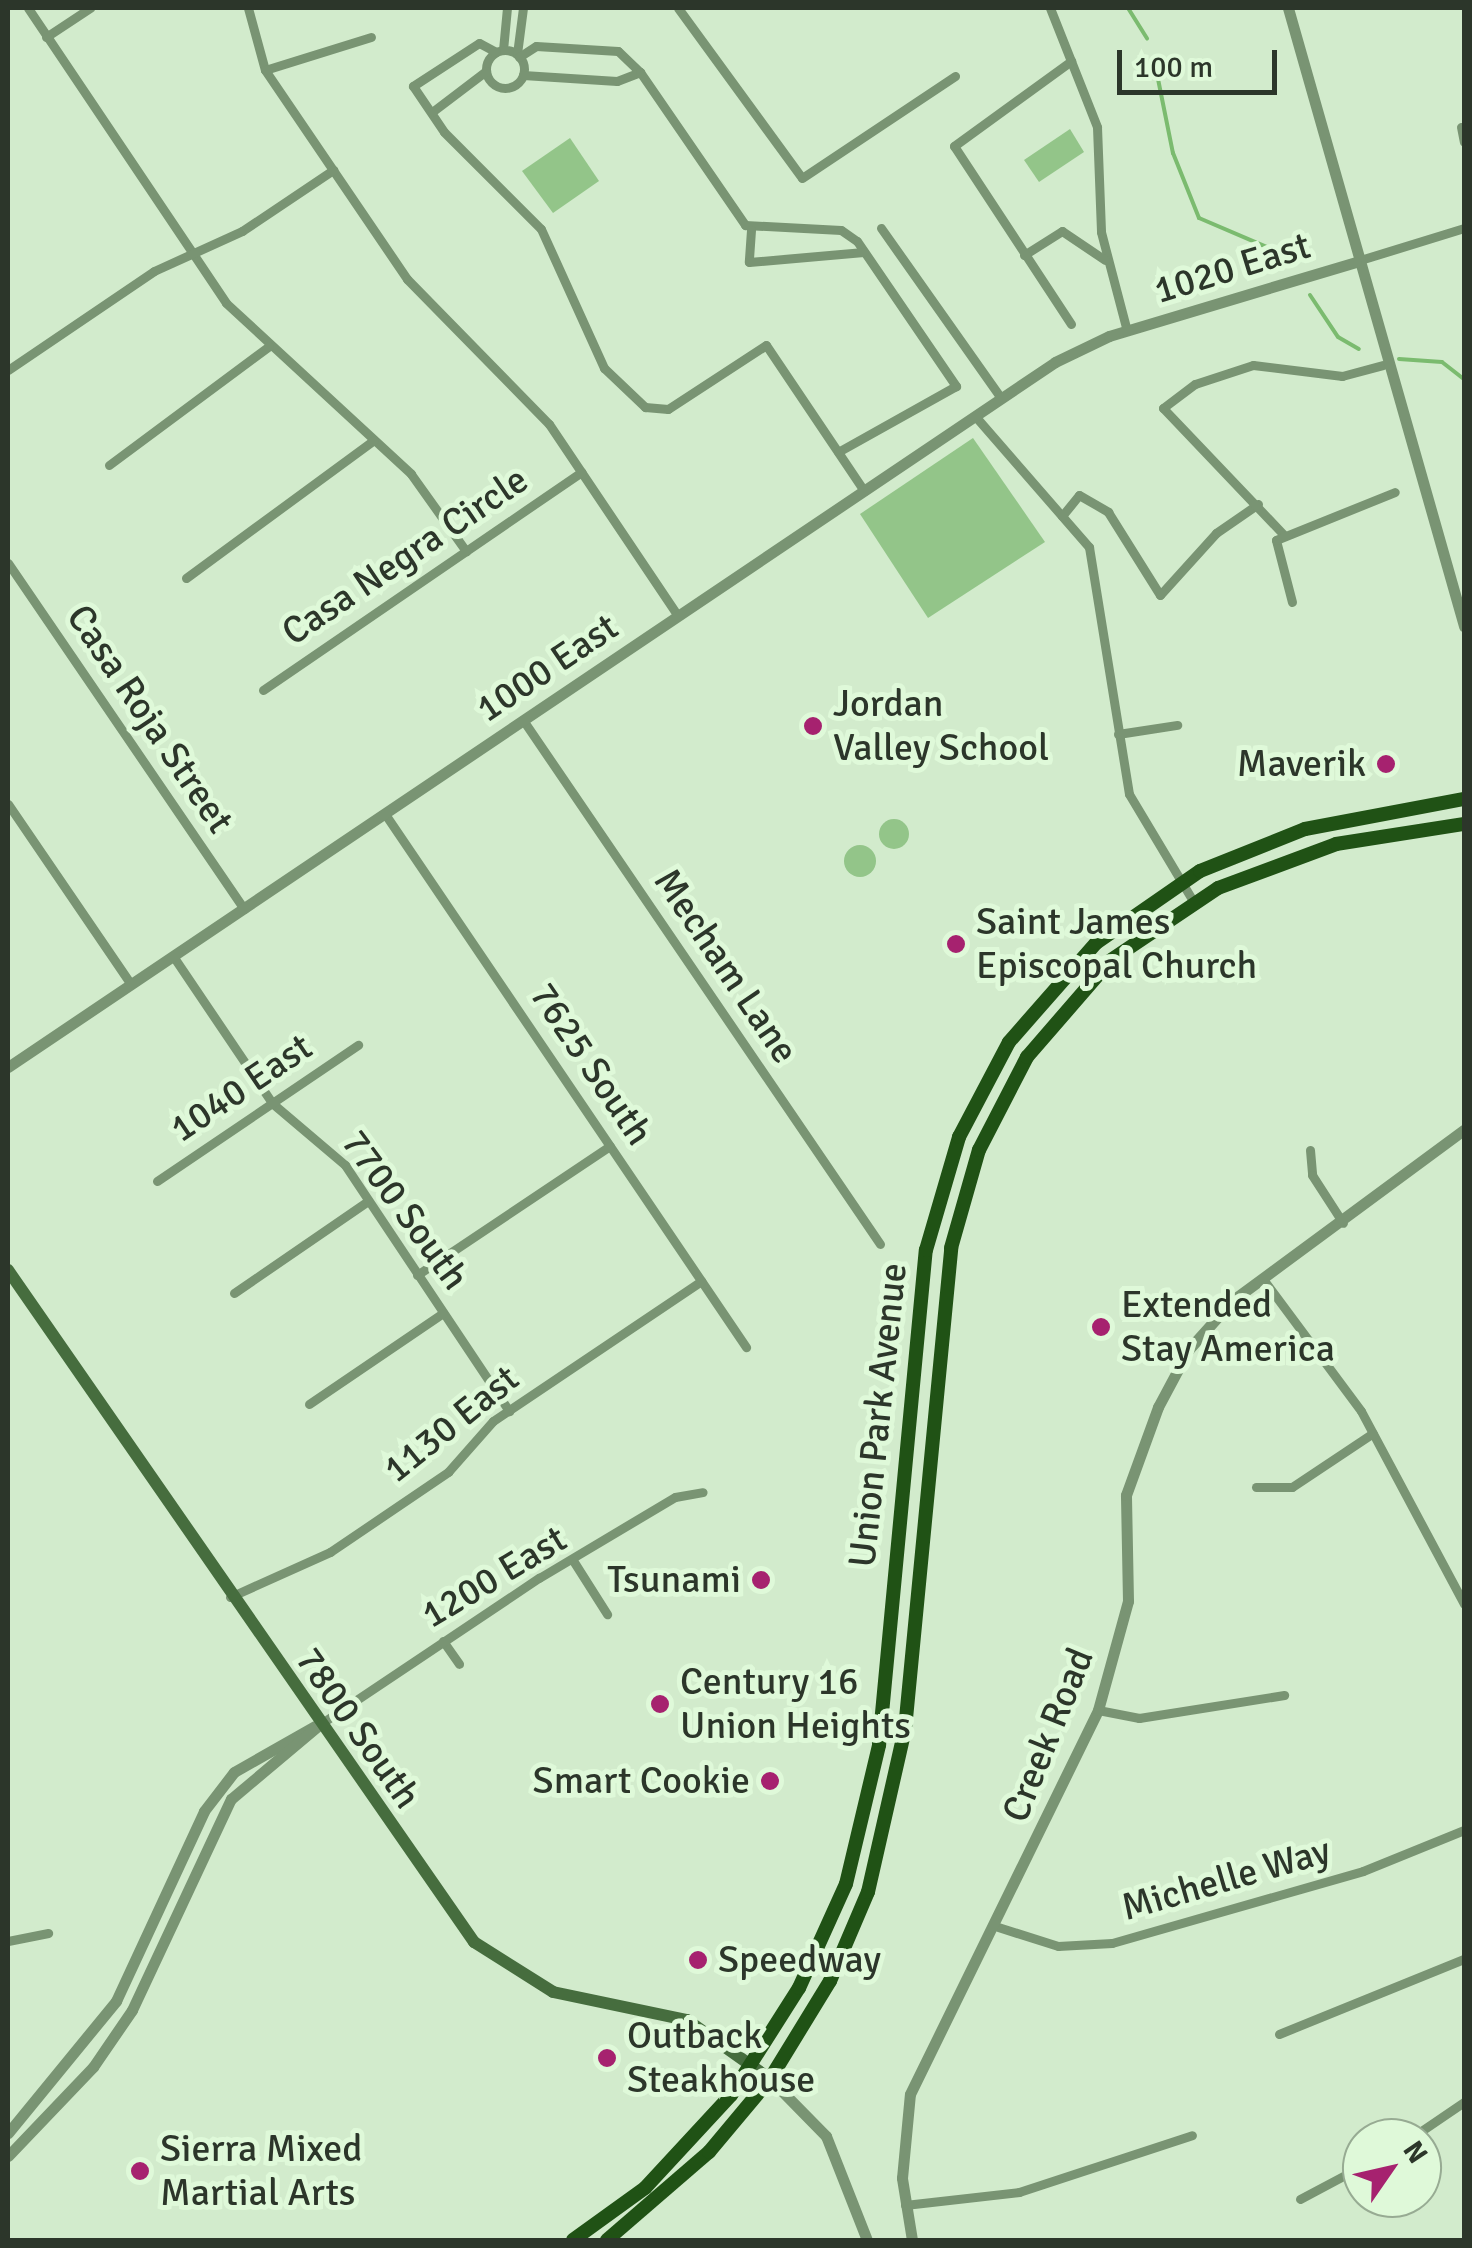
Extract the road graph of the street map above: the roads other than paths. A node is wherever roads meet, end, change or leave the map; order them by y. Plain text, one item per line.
1 (28, 8) edge
2 (90, 8) edge
3 (248, 8) edge
4 (507, 8) edge
5 (522, 8) edge
6 (678, 8) edge
7 (1050, 8) edge
8 (1288, 8) edge
9 (46, 36) junction
10 (371, 37) dead end
11 (500, 51) junction
12 (518, 56) junction
13 (1072, 61) junction
14 (265, 70) junction
15 (486, 71) junction
16 (640, 72) junction
17 (523, 75) junction
18 (954, 76) dead end
19 (432, 112) junction
20 (1461, 127) dead end
21 (1464, 142) edge
22 (333, 170) junction
23 (881, 228) dead end
24 (1464, 228) edge
25 (751, 230) junction
26 (864, 252) junction
27 (193, 254) junction
28 (1024, 255) junction
29 (1105, 260) junction
30 (1355, 262) junction
31 (1071, 324) dead end
32 (1127, 331) junction
33 (269, 346) junction
34 (1383, 365) junction
35 (8, 370) edge
36 (1001, 398) junction
37 (975, 416) junction
38 (374, 440) junction
39 (838, 452) junction
40 (109, 464) dead end
41 (581, 472) junction
42 (864, 491) junction
43 (1395, 492) dead end
44 (1258, 504) junction
45 (1062, 516) junction
46 (1283, 534) junction
47 (466, 551) junction
48 (8, 563) edge
49 (186, 578) dead end
50 (1460, 591) edge
51 (1292, 602) dead end
52 (678, 616) junction
53 (1464, 626) edge
54 (262, 690) dead end
55 (523, 720) junction
56 (1177, 725) dead end
57 (1118, 734) junction
58 (1464, 799) edge
59 (8, 804) edge
60 (386, 814) junction
61 (1464, 824) edge
62 (1180, 882) junction
63 (1193, 901) junction
64 (244, 910) junction
65 (173, 956) junction
66 (131, 984) junction
67 (358, 1045) dead end
68 (8, 1067) edge
69 (272, 1102) junction
70 (1464, 1130) edge
71 (610, 1146) junction
72 (1310, 1150) dead end
73 (157, 1181) dead end
74 (368, 1202) junction
75 (1344, 1224) junction
76 (880, 1244) dead end
77 (8, 1270) edge
78 (417, 1274) junction
79 (1263, 1279) junction
80 (701, 1281) junction
81 (234, 1292) dead end
82 (444, 1314) junction
83 (746, 1347) dead end
84 (309, 1404) dead end
85 (509, 1410) junction
86 (1373, 1433) junction
87 (1256, 1486) dead end
88 (703, 1492) dead end
89 (574, 1562) junction
90 (230, 1597) junction
91 (1464, 1604) edge
92 (607, 1614) dead end
93 (444, 1641) junction
94 (459, 1664) dead end
95 (1284, 1694) dead end
96 (1098, 1710) junction
97 (319, 1725) junction
98 (1464, 1830) edge
99 (998, 1928) junction
100 (48, 1933) dead end
101 (8, 1941) edge
102 (1464, 1959) edge
103 (1279, 2034) dead end
104 (752, 2064) junction
105 (770, 2079) junction
106 (1464, 2102) edge
107 (1440, 2118) edge
108 (8, 2133) edge
109 (1192, 2135) dead end
110 (8, 2154) edge
111 (1342, 2177) edge
112 (645, 2188) junction
113 (1300, 2199) dead end
114 (904, 2205) junction
115 (573, 2240) edge
116 (608, 2240) edge
117 (867, 2240) edge
118 (912, 2240) edge

1 - 9 street
2 - 9 street
3 - 14 street
4 - 11 street
5 - 12 street
6 - 18 street
7 - 13 street
8 - 30 street
9 - 27 street
10 - 14 street
11 - 12 street
11 - 15 street
11 - 19 street
12 - 16 street
12 - 17 street
13 - 28 street
13 - 29 street
14 - 22 street
15 - 17 street
15 - 19 street
16 - 17 street
16 - 25 street
19 - 39 street
20 - 21 street
22 - 27 street
22 - 41 street
23 - 36 street
24 - 30 street
25 - 26 street
25 - 26 street
26 - 39 street
27 - 33 street
27 - 35 street
28 - 29 street
28 - 31 street
29 - 32 street
30 - 32 street, 1020 East
30 - 34 street
32 - 36 street, 1000 East
33 - 38 street
33 - 40 street
34 - 44 street
34 - 50 street
36 - 37 street, 1000 East
37 - 42 street, 1000 East
37 - 45 street
38 - 47 street
38 - 49 street
39 - 42 street
41 - 47 street, Casa Negra Circle
41 - 52 street
42 - 52 street, 1000 East
43 - 46 street
44 - 45 street
44 - 46 street
45 - 57 street
46 - 51 street
47 - 54 street, Casa Negra Circle
48 - 64 street, Casa Roja Street
50 - 53 street
52 - 55 street, 1000 East
55 - 60 street, 1000 East
55 - 76 street, Mecham Lane
56 - 57 street
57 - 62 street
58 - 62 main road, Union Park Avenue
59 - 66 street
60 - 64 street, 1000 East
60 - 71 street, 7625 South
61 - 63 main road, Union Park Avenue
62 - 63 street
62 - 104 main road, Union Park Avenue
63 - 105 main road, Union Park Avenue
64 - 65 street, 1000 East
65 - 66 street, 1000 East
65 - 69 street, 7700 South
66 - 68 street, 1000 East
67 - 69 street, 1040 East
69 - 73 street, 1040 East
69 - 74 street, 7700 South
70 - 75 street, Creek Road
71 - 78 street
71 - 80 street, 7625 South
72 - 75 street
74 - 78 street, 7700 South
74 - 81 street
75 - 79 street, Creek Road
77 - 90 main road, 7800 South
78 - 82 street, 7700 South
79 - 86 street
79 - 96 street, Creek Road
80 - 83 street, 7625 South
80 - 85 street, 1130 East
82 - 84 street
82 - 85 street, 7700 South
85 - 90 street, 1130 East
86 - 87 street
86 - 91 street
88 - 89 street, 1200 East
89 - 92 street
89 - 93 street, 1200 East
90 - 97 main road, 7800 South
93 - 94 street
93 - 97 street, 1200 East
95 - 96 street
96 - 99 street, Creek Road
97 - 104 main road, 7800 South
97 - 108 street
97 - 110 street
98 - 99 street, Michelle Way
99 - 114 street, Creek Road
100 - 101 street
102 - 103 street
104 - 105 main road, 7800 South
104 - 112 main road, Union Park Avenue
105 - 116 main road, Union Park Avenue
105 - 117 street
106 - 107 street
109 - 114 street
111 - 113 street
112 - 115 main road, Union Park Avenue
112 - 116 main road
114 - 118 street, Creek Road

